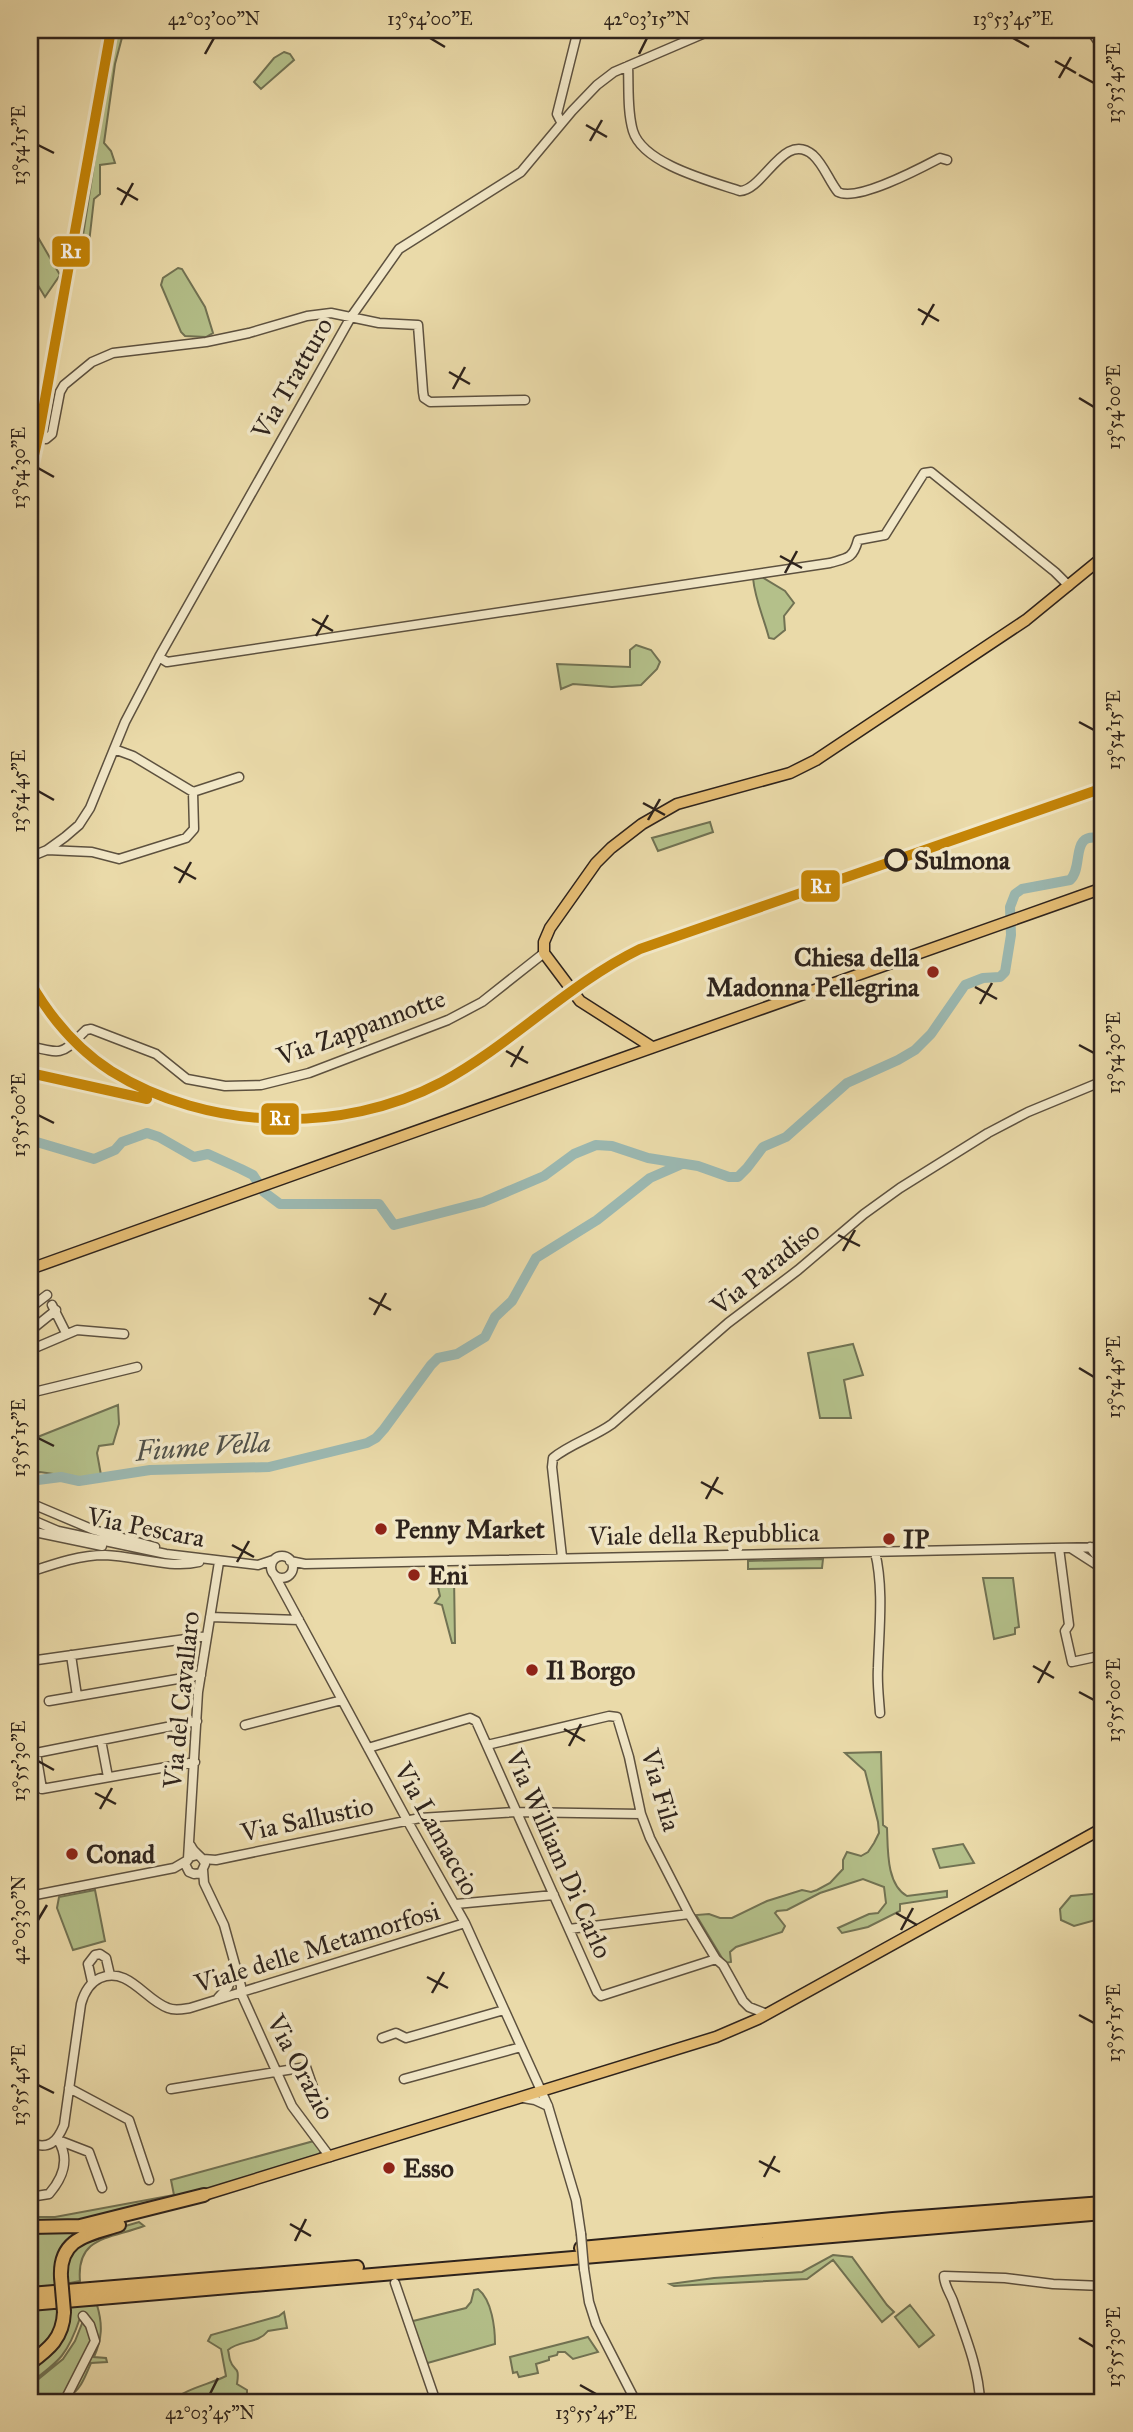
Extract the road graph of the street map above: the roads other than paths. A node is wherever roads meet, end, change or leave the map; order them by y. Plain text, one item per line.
1 (578, 30) edge
2 (712, 30) edge
3 (1090, 30) edge
4 (1103, 48) edge
5 (628, 66) junction
6 (561, 122) junction
7 (947, 160) dead end
8 (351, 317) junction
9 (525, 400) dead end
10 (30, 405) edge
11 (30, 418) edge
12 (30, 434) edge
13 (1103, 557) edge
14 (1069, 586) junction
15 (159, 657) junction
16 (114, 749) junction
17 (239, 777) dead end
18 (193, 792) junction
19 (65, 837) junction
20 (47, 850) junction
21 (65, 850) junction
22 (30, 857) edge
23 (1103, 888) edge
24 (544, 953) junction
25 (30, 1046) edge
26 (652, 1047) junction
27 (1103, 1081) edge
28 (30, 1269) edge
29 (47, 1295) dead end
30 (30, 1308) edge
31 (30, 1331) edge
32 (66, 1333) junction
33 (124, 1334) dead end
34 (30, 1350) edge
35 (137, 1367) dead end
36 (30, 1393) edge
37 (30, 1503) edge
38 (30, 1519) edge
39 (30, 1531) edge
40 (123, 1546) junction
41 (1090, 1547) junction
42 (1103, 1547) edge
43 (1059, 1548) junction
44 (1069, 1548) junction
45 (875, 1552) junction
46 (166, 1554) junction
47 (562, 1557) junction
48 (202, 1560) junction
49 (273, 1560) junction
50 (290, 1561) junction
51 (219, 1562) junction
52 (1101, 1563) edge
53 (305, 1564) junction
54 (258, 1565) junction
55 (30, 1572) edge
56 (290, 1574) junction
57 (273, 1575) junction
58 (285, 1591) junction
59 (210, 1617) junction
60 (299, 1620) junction
61 (207, 1636) junction
62 (71, 1655) junction
63 (1100, 1656) edge
64 (30, 1661) edge
65 (201, 1675) junction
66 (77, 1696) junction
67 (49, 1700) dead end
68 (342, 1700) junction
69 (880, 1713) dead end
70 (197, 1721) junction
71 (245, 1725) dead end
72 (101, 1740) junction
73 (487, 1745) junction
74 (368, 1748) junction
75 (195, 1762) junction
76 (108, 1777) junction
77 (516, 1812) junction
78 (641, 1814) junction
79 (407, 1820) junction
80 (1103, 1828) edge
81 (190, 1843) junction
82 (187, 1860) junction
83 (198, 1866) junction
84 (174, 1868) junction
85 (554, 1895) junction
86 (30, 1896) edge
87 (456, 1904) junction
88 (689, 1914) junction
89 (465, 1923) junction
90 (569, 1929) junction
91 (716, 1959) junction
92 (234, 1969) junction
93 (110, 1975) junction
94 (92, 1982) junction
95 (261, 1987) junction
96 (241, 1993) junction
97 (210, 2002) junction
98 (504, 2010) junction
99 (767, 2014) junction
100 (382, 2038) dead end
101 (521, 2047) junction
102 (274, 2071) junction
103 (404, 2079) dead end
104 (561, 2086) junction
105 (69, 2088) junction
106 (171, 2089) dead end
107 (315, 2092) dead end
108 (542, 2092) junction
109 (523, 2098) junction
110 (548, 2106) junction
111 (58, 2140) junction
112 (30, 2143) edge
113 (330, 2157) junction
114 (149, 2180) dead end
115 (102, 2188) dead end
116 (204, 2195) junction
117 (30, 2197) edge
118 (1103, 2203) edge
119 (1103, 2213) edge
120 (30, 2227) edge
121 (395, 2283) dead end
122 (1103, 2286) edge
123 (30, 2292) edge
124 (30, 2304) edge
125 (83, 2316) dead end
126 (30, 2363) edge
127 (64, 2402) edge
128 (436, 2402) edge
129 (636, 2402) edge
130 (980, 2402) edge

1 - 6 street
2 - 5 street, Via Tratturo
3 - 4 street
5 - 6 street, Via Tratturo
5 - 7 street
6 - 8 street, Via Tratturo
8 - 9 street
8 - 12 street
8 - 15 street, Via Tratturo
10 - 11 street
13 - 14 main road
14 - 15 street
14 - 24 main road
15 - 16 street, Via Tratturo
16 - 18 street
16 - 19 street, Via Tratturo
17 - 18 street
18 - 21 street
19 - 20 street, Via Tratturo
19 - 21 street
20 - 21 street
20 - 22 street, Via Tratturo
23 - 26 main road
24 - 25 street, Via Zappannotte
24 - 26 main road
26 - 28 main road
27 - 47 street, Via Paradiso
29 - 30 street
31 - 32 street
32 - 33 street
32 - 34 street
35 - 36 street
37 - 46 street
38 - 40 street, Via Pescara
39 - 40 street
40 - 46 street, Via Pescara
41 - 42 street, Viale della Repubblica
41 - 44 street, Viale della Repubblica
41 - 52 street
43 - 44 street, Viale della Repubblica
43 - 45 street, Viale della Repubblica
43 - 63 street
44 - 52 street
45 - 47 street, Viale della Repubblica
45 - 69 street
46 - 48 street, Via Pescara
47 - 53 street, Viale della Repubblica
48 - 51 street, Via Pescara
48 - 55 street
49 - 50 street
49 - 54 street, Via Pescara
49 - 57 street
50 - 53 street, Viale della Repubblica
50 - 56 street
51 - 54 street, Via Pescara
51 - 59 street, Via del Cavallaro
53 - 56 street, Viale della Repubblica
54 - 57 street, Via Pescara
56 - 57 street
56 - 58 street
57 - 58 street, Via Lamaccio
58 - 60 street, Via Lamaccio
59 - 60 street
59 - 61 street, Via del Cavallaro
60 - 68 street, Via Lamaccio
61 - 62 street
61 - 65 street, Via del Cavallaro
62 - 64 street
62 - 66 street
65 - 66 street
65 - 70 street, Via del Cavallaro
66 - 67 street
68 - 71 street
68 - 74 street, Via Lamaccio
70 - 72 street
70 - 75 street, Via del Cavallaro
72 - 76 street
72 - 76 street
73 - 74 street, Via William Di Carlo
73 - 77 street, Via William Di Carlo
73 - 78 street, Via Fila
74 - 79 street, Via Lamaccio
75 - 76 street
75 - 81 street, Via del Cavallaro
77 - 78 street, Via Sallustio
77 - 79 street, Via Sallustio
77 - 85 street, Via William Di Carlo
78 - 88 street, Via Fila
79 - 83 street, Via Sallustio
79 - 87 street, Via Lamaccio
80 - 99 main road
81 - 82 street, Via del Cavallaro
81 - 83 street
82 - 83 street, Via Sallustio
82 - 83 street
82 - 84 street
83 - 84 street
83 - 92 street, Via Orazio
84 - 86 street
85 - 87 street
85 - 90 street, Via William Di Carlo
87 - 89 street, Via Lamaccio
88 - 90 street
88 - 91 street, Via Fila
89 - 95 street, Viale delle Metamorfosi
89 - 98 street, Via Lamaccio
90 - 91 street, Via William Di Carlo
91 - 99 street, Via Fila
92 - 95 street, Via Orazio
92 - 96 street, Via Orazio
92 - 97 street
93 - 94 street
93 - 94 street, Viale delle Metamorfosi
93 - 97 street, Viale delle Metamorfosi
94 - 105 street
95 - 96 street, Viale delle Metamorfosi
96 - 97 street, Viale delle Metamorfosi
96 - 102 street, Via Orazio
98 - 100 street
98 - 101 street, Via Lamaccio
99 - 104 main road
101 - 103 street
101 - 108 street, Via Lamaccio
102 - 106 street
102 - 107 street
102 - 113 street, Via Orazio
104 - 108 main road
104 - 110 street
105 - 111 street
105 - 114 street
108 - 109 main road
108 - 110 street, Via Lamaccio
109 - 110 street
109 - 113 main road
110 - 129 street, Via Lamaccio, bridge
111 - 112 street
111 - 115 street
111 - 117 street
113 - 116 main road
116 - 120 highway
116 - 126 highway, bridge
118 - 123 highway
119 - 124 highway
121 - 128 street
122 - 130 street
125 - 127 street

